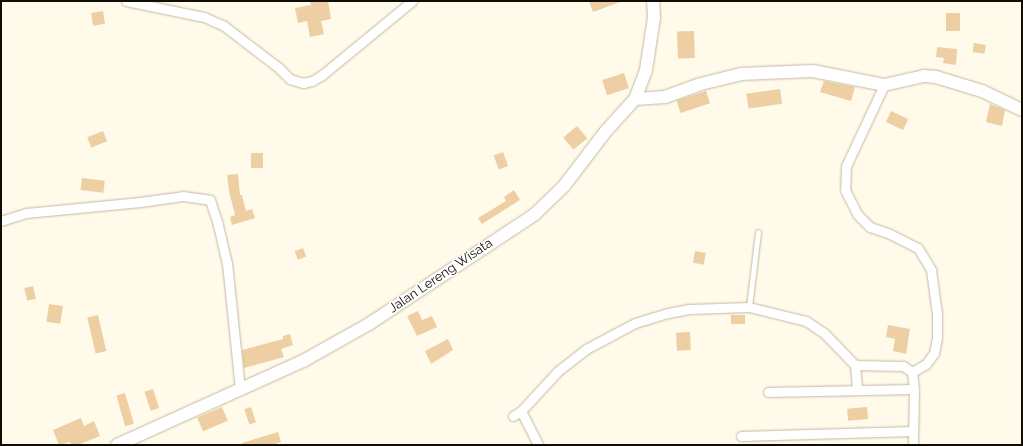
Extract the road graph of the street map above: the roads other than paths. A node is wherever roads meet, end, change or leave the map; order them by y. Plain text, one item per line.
1 (126, 1) edge
2 (412, 1) edge
3 (653, 1) edge
4 (884, 85) junction
5 (635, 99) junction
6 (1022, 110) edge
7 (1, 221) edge
8 (758, 234) dead end
9 (749, 307) junction
10 (855, 365) junction
11 (912, 372) junction
12 (240, 389) junction
13 (914, 389) junction
14 (857, 390) junction
15 (768, 392) dead end
16 (913, 431) junction
17 (741, 436) dead end
18 (117, 445) edge
19 (538, 445) edge
20 (913, 445) edge

1 - 2 street
3 - 5 main road, Jalan Lereng Wisata
4 - 5 main road
4 - 6 main road
4 - 11 street
5 - 12 main road, Jalan Lereng Wisata
7 - 12 street
8 - 9 lane
9 - 10 street
9 - 19 street
10 - 11 street
10 - 14 street
11 - 13 street
12 - 18 main road, Jalan Lereng Wisata
13 - 14 street
13 - 16 street
14 - 15 street
16 - 17 street
16 - 20 street

